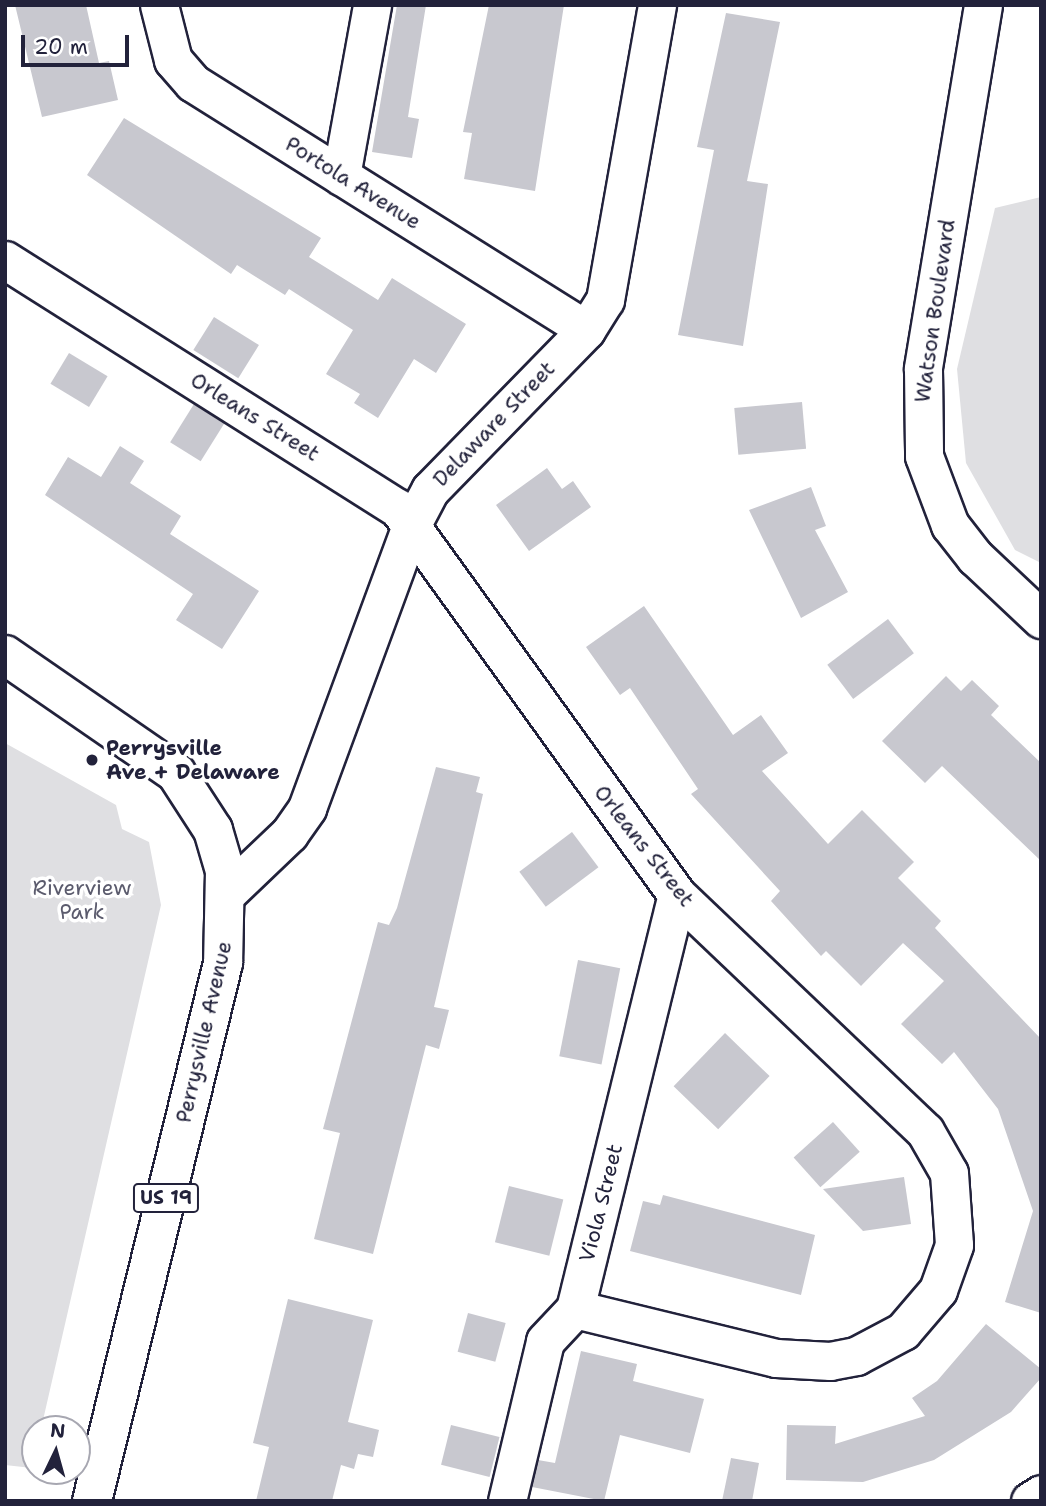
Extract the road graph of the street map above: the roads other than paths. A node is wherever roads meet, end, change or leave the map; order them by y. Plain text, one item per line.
1 (159, 5) edge
2 (372, 5) edge
3 (657, 5) edge
4 (983, 5) edge
5 (341, 176) junction
6 (5, 260) edge
7 (586, 330) junction
8 (411, 526) junction
9 (1041, 619) edge
10 (5, 655) edge
11 (227, 893) junction
12 (677, 895) junction
13 (575, 1309) junction
14 (1041, 1494) edge
15 (92, 1501) edge
16 (508, 1501) edge
17 (1030, 1501) edge

1 - 5 street, Portola Avenue
2 - 5 street
3 - 7 street, Delaware Street
4 - 9 street, Watson Boulevard
5 - 7 street, Portola Avenue
6 - 8 street, Orleans Street
7 - 8 street, Delaware Street
8 - 11 street, Delaware Street
8 - 12 street, Orleans Street
10 - 11 main road, Perrysville Avenue / US 19
11 - 15 main road, Perrysville Avenue / US 19
12 - 13 street, Viola Street
12 - 13 street, Orleans Street
13 - 16 street, Viola Street
14 - 17 street

